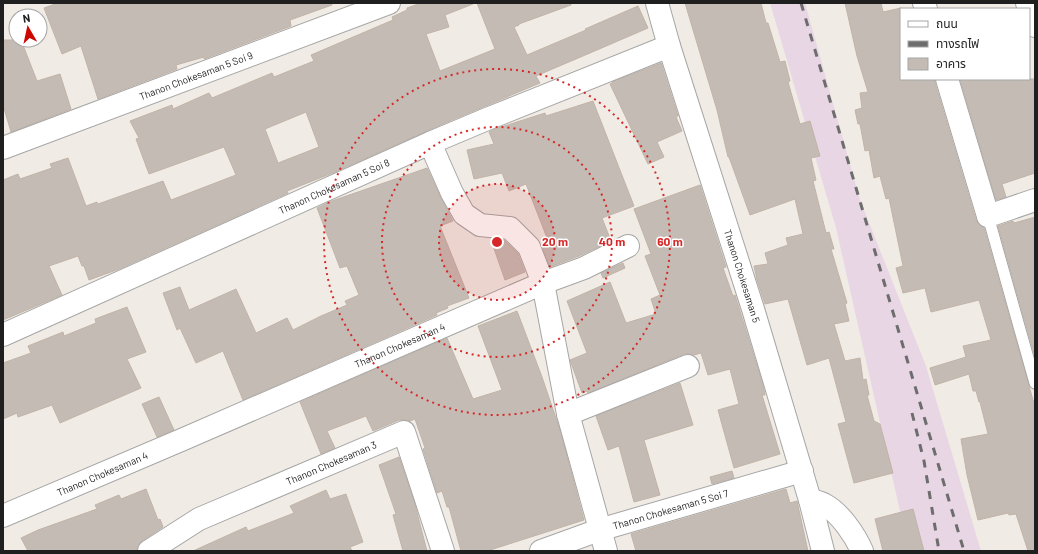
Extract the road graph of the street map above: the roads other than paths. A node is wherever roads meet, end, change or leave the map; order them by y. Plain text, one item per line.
1 (389, 3) edge
2 (656, 3) edge
3 (1030, 12) edge
4 (1035, 26) edge
5 (669, 46) junction
6 (947, 80) edge
7 (430, 143) junction
8 (3, 148) edge
9 (1035, 200) edge
10 (988, 216) junction
11 (628, 246) dead end
12 (543, 282) junction
13 (3, 335) edge
14 (688, 366) dead end
15 (1035, 383) edge
16 (568, 414) junction
17 (802, 471) junction
18 (810, 500) junction
19 (3, 516) edge
20 (599, 530) junction
21 (149, 551) edge
22 (443, 551) edge
23 (541, 551) edge
24 (606, 551) edge
25 (823, 551) edge
26 (862, 551) edge

1 - 8 street, Thanon Chokesaman 5 Soi 9
2 - 5 street, Thanon Chokesaman 5
3 - 4 street
5 - 7 street, Thanon Chokesaman 5 Soi 8
5 - 17 street, Thanon Chokesaman 5
6 - 10 street
7 - 12 street
7 - 13 street, Thanon Chokesaman 5 Soi 8
9 - 10 street
10 - 15 lane
11 - 12 street, Thanon Chokesaman 4
12 - 16 street
12 - 19 street, Thanon Chokesaman 4
14 - 16 street
16 - 20 street
17 - 18 street, Thanon Chokesaman 5
17 - 20 street, Thanon Chokesaman 5 Soi 7
18 - 25 street, Thanon Chokesaman 5
18 - 26 street
20 - 23 street, Thanon Chokesaman 5 Soi 7
20 - 24 street
21 - 22 street, Thanon Chokesaman 3

